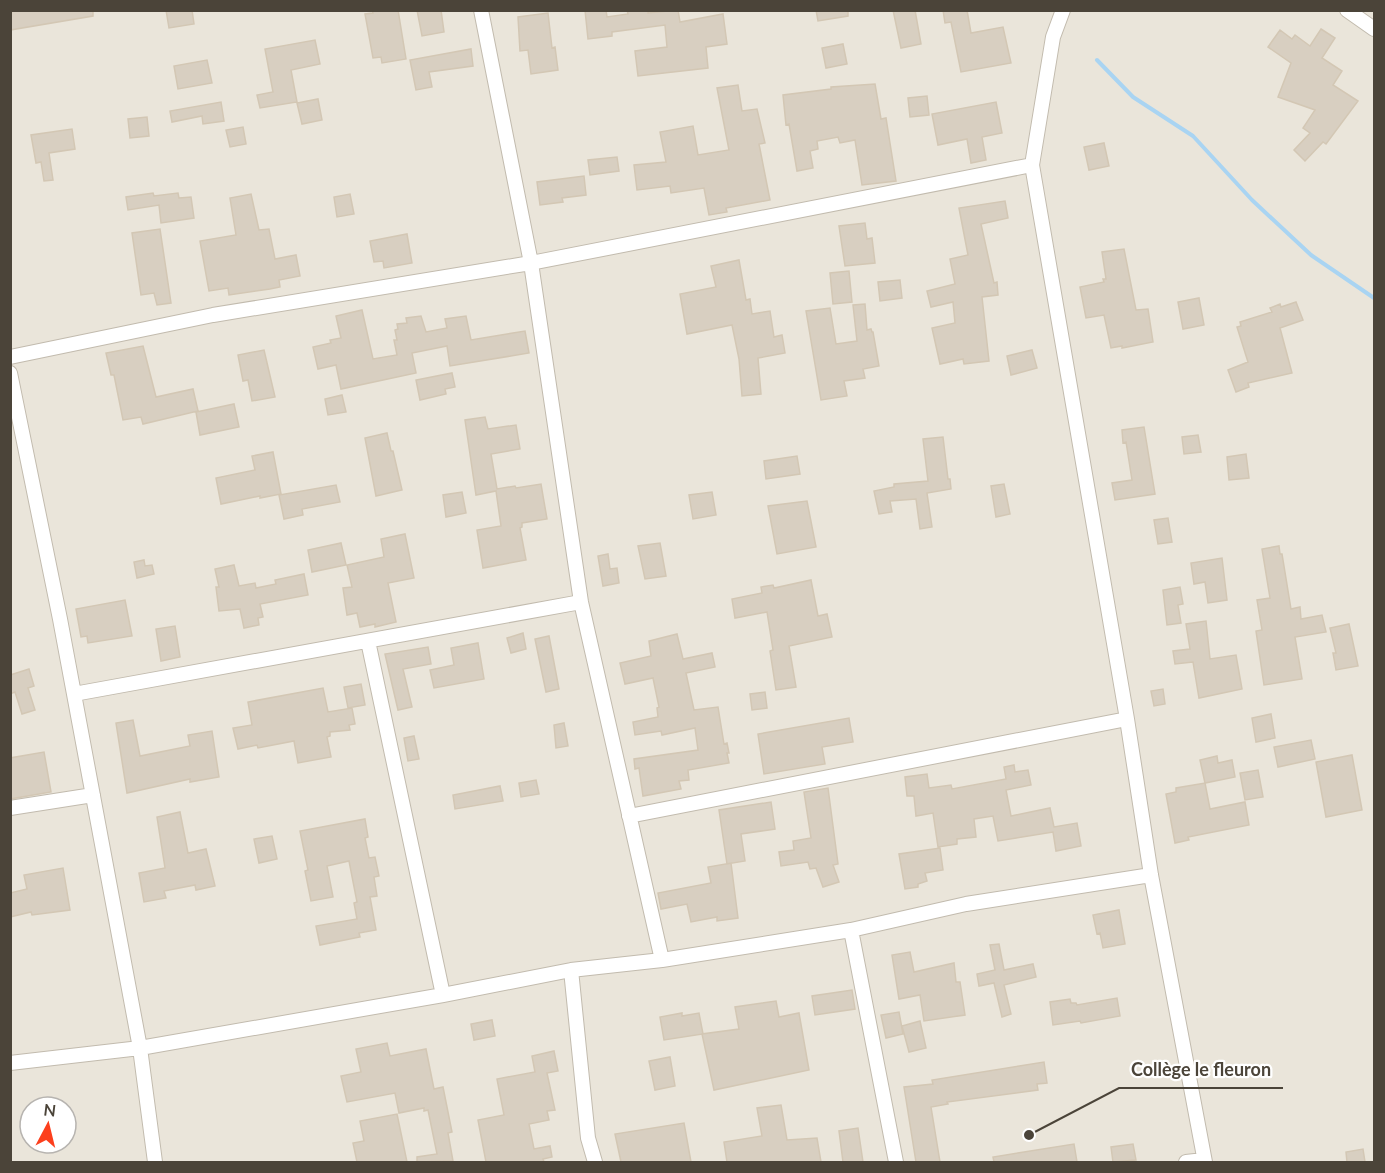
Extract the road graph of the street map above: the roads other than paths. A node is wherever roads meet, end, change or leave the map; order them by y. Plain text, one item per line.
1 (482, 10) edge
2 (1063, 10) edge
3 (1347, 10) edge
4 (1374, 29) edge
5 (1032, 165) junction
6 (531, 263) junction
7 (10, 357) edge
8 (10, 373) edge
9 (581, 602) junction
10 (368, 641) junction
11 (74, 694) junction
12 (1127, 719) junction
13 (93, 795) junction
14 (10, 808) edge
15 (629, 816) junction
16 (1151, 875) junction
17 (851, 930) junction
18 (662, 960) junction
19 (571, 970) junction
20 (443, 995) junction
21 (140, 1048) junction
22 (10, 1063) edge
23 (1204, 1161) edge
24 (155, 1162) edge
25 (595, 1162) edge
26 (896, 1162) edge
27 (1186, 1162) edge

1 - 6 street
2 - 5 street
3 - 4 street
5 - 6 street
5 - 12 street
6 - 7 street
6 - 9 street
8 - 11 street
9 - 10 street
9 - 15 street
10 - 11 street
10 - 20 street
11 - 13 street
12 - 15 street
12 - 16 street
13 - 14 street
13 - 21 street
15 - 18 street
16 - 17 street
16 - 23 street
17 - 18 street
17 - 26 street
18 - 19 street
19 - 20 street
19 - 25 street
20 - 21 street
21 - 22 street
21 - 24 street
23 - 27 street

